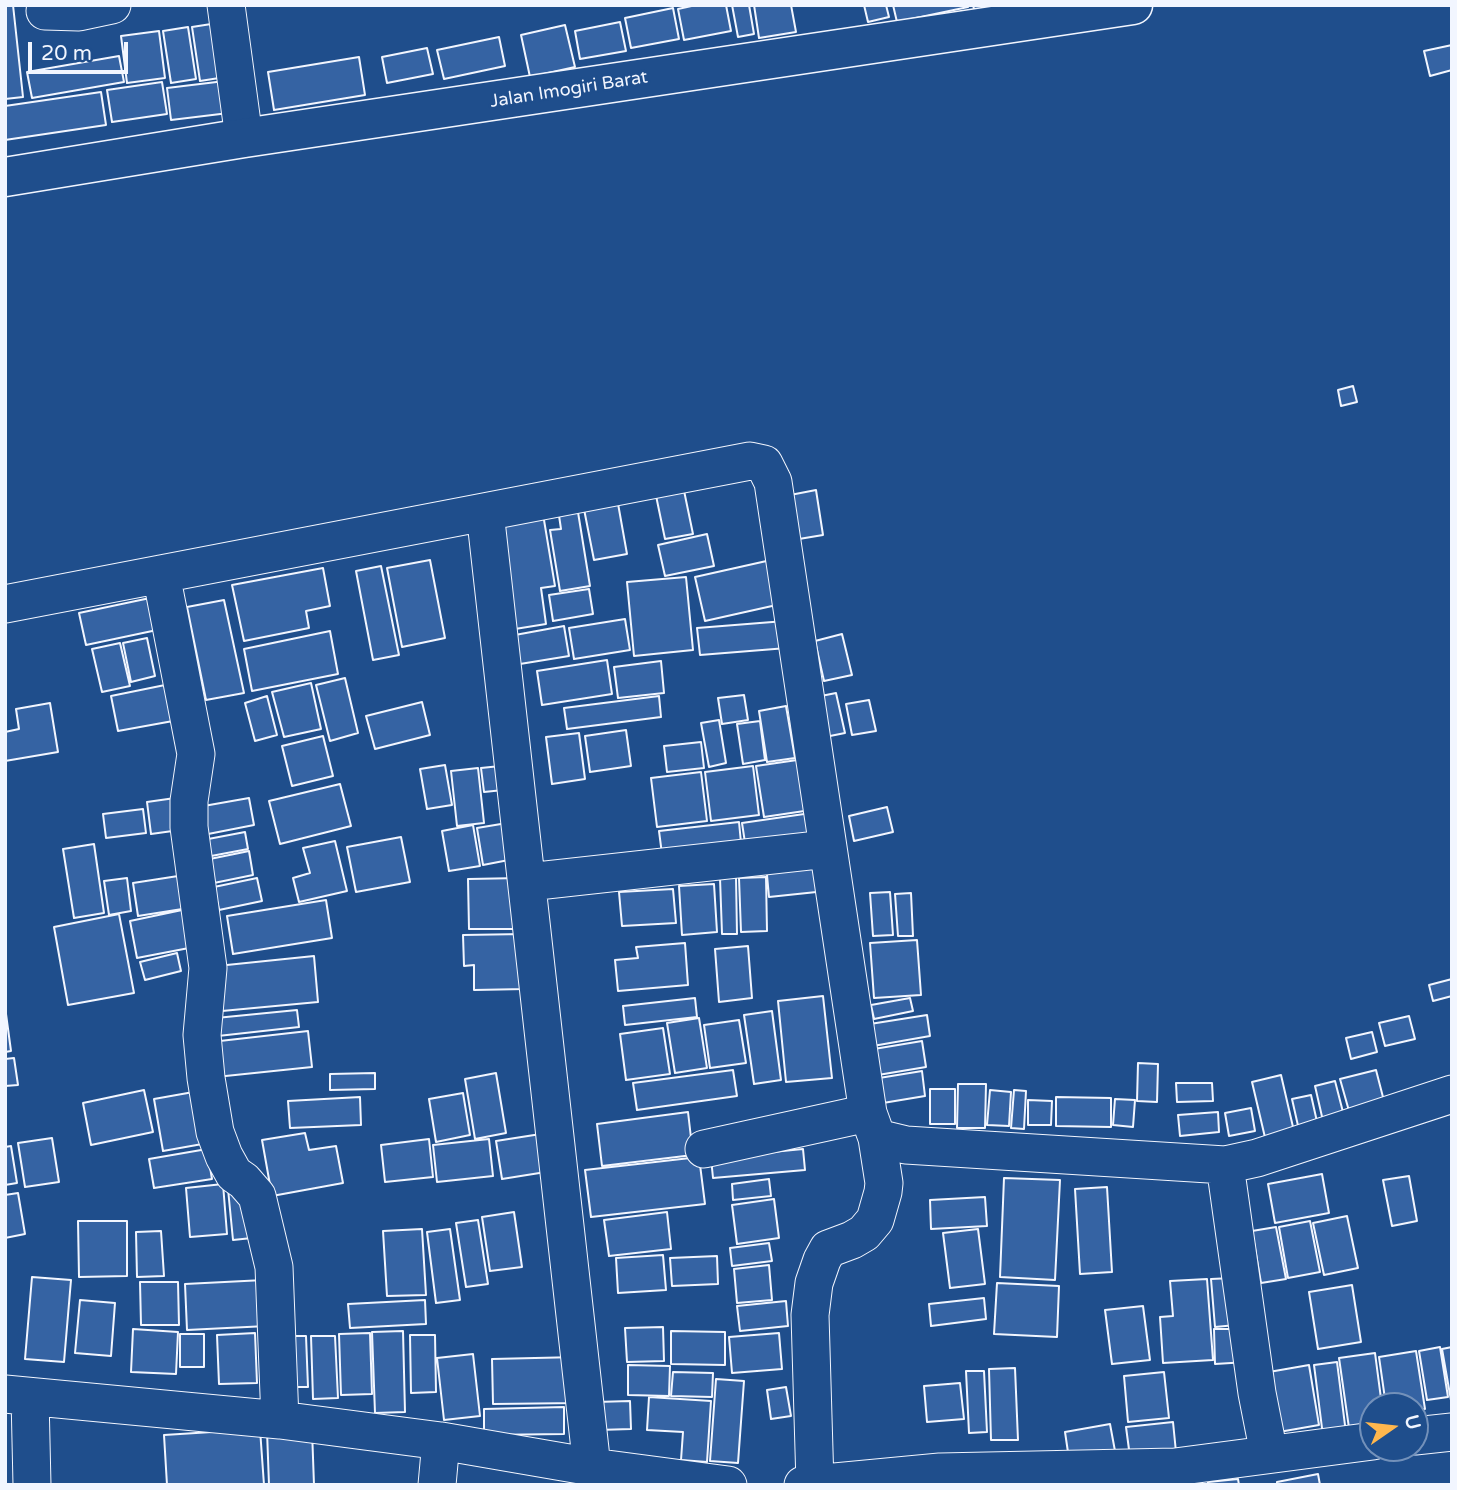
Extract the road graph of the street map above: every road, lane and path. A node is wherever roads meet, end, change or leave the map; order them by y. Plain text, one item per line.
1 (112, 5) edge
2 (226, 5) edge
3 (1133, 5) edge
4 (45, 11) dead end
5 (244, 138) junction
6 (5, 177) edge
7 (485, 512) junction
8 (161, 574) junction
9 (5, 604) edge
10 (827, 849) junction
11 (528, 882) junction
12 (1452, 1094) edge
13 (873, 1125) junction
14 (704, 1149) dead end
15 (1225, 1165) junction
16 (18, 1396) edge
17 (280, 1420) junction
18 (1452, 1432) edge
19 (1429, 1434) edge
20 (442, 1441) junction
21 (1359, 1444) edge
22 (1250, 1465) edge
23 (602, 1473) edge
24 (1104, 1477) edge
25 (940, 1478) edge
26 (809, 1484) edge
27 (32, 1485) edge
28 (437, 1485) edge
29 (728, 1485) edge

1 - 4 street
2 - 5 street
3 - 5 main road, Jalan Imogiri Barat
5 - 6 main road, Jalan Imogiri Barat
7 - 8 street
7 - 10 street
7 - 11 street
8 - 9 street
8 - 17 street
10 - 11 street
10 - 13 street
11 - 23 street
12 - 15 street
13 - 14 street
13 - 15 street
13 - 26 street
15 - 22 street
16 - 17 street
16 - 27 street
17 - 20 street
18 - 19 street
20 - 23 street
20 - 28 street
21 - 22 street
22 - 24 street
23 - 29 street
24 - 25 street
25 - 26 street

